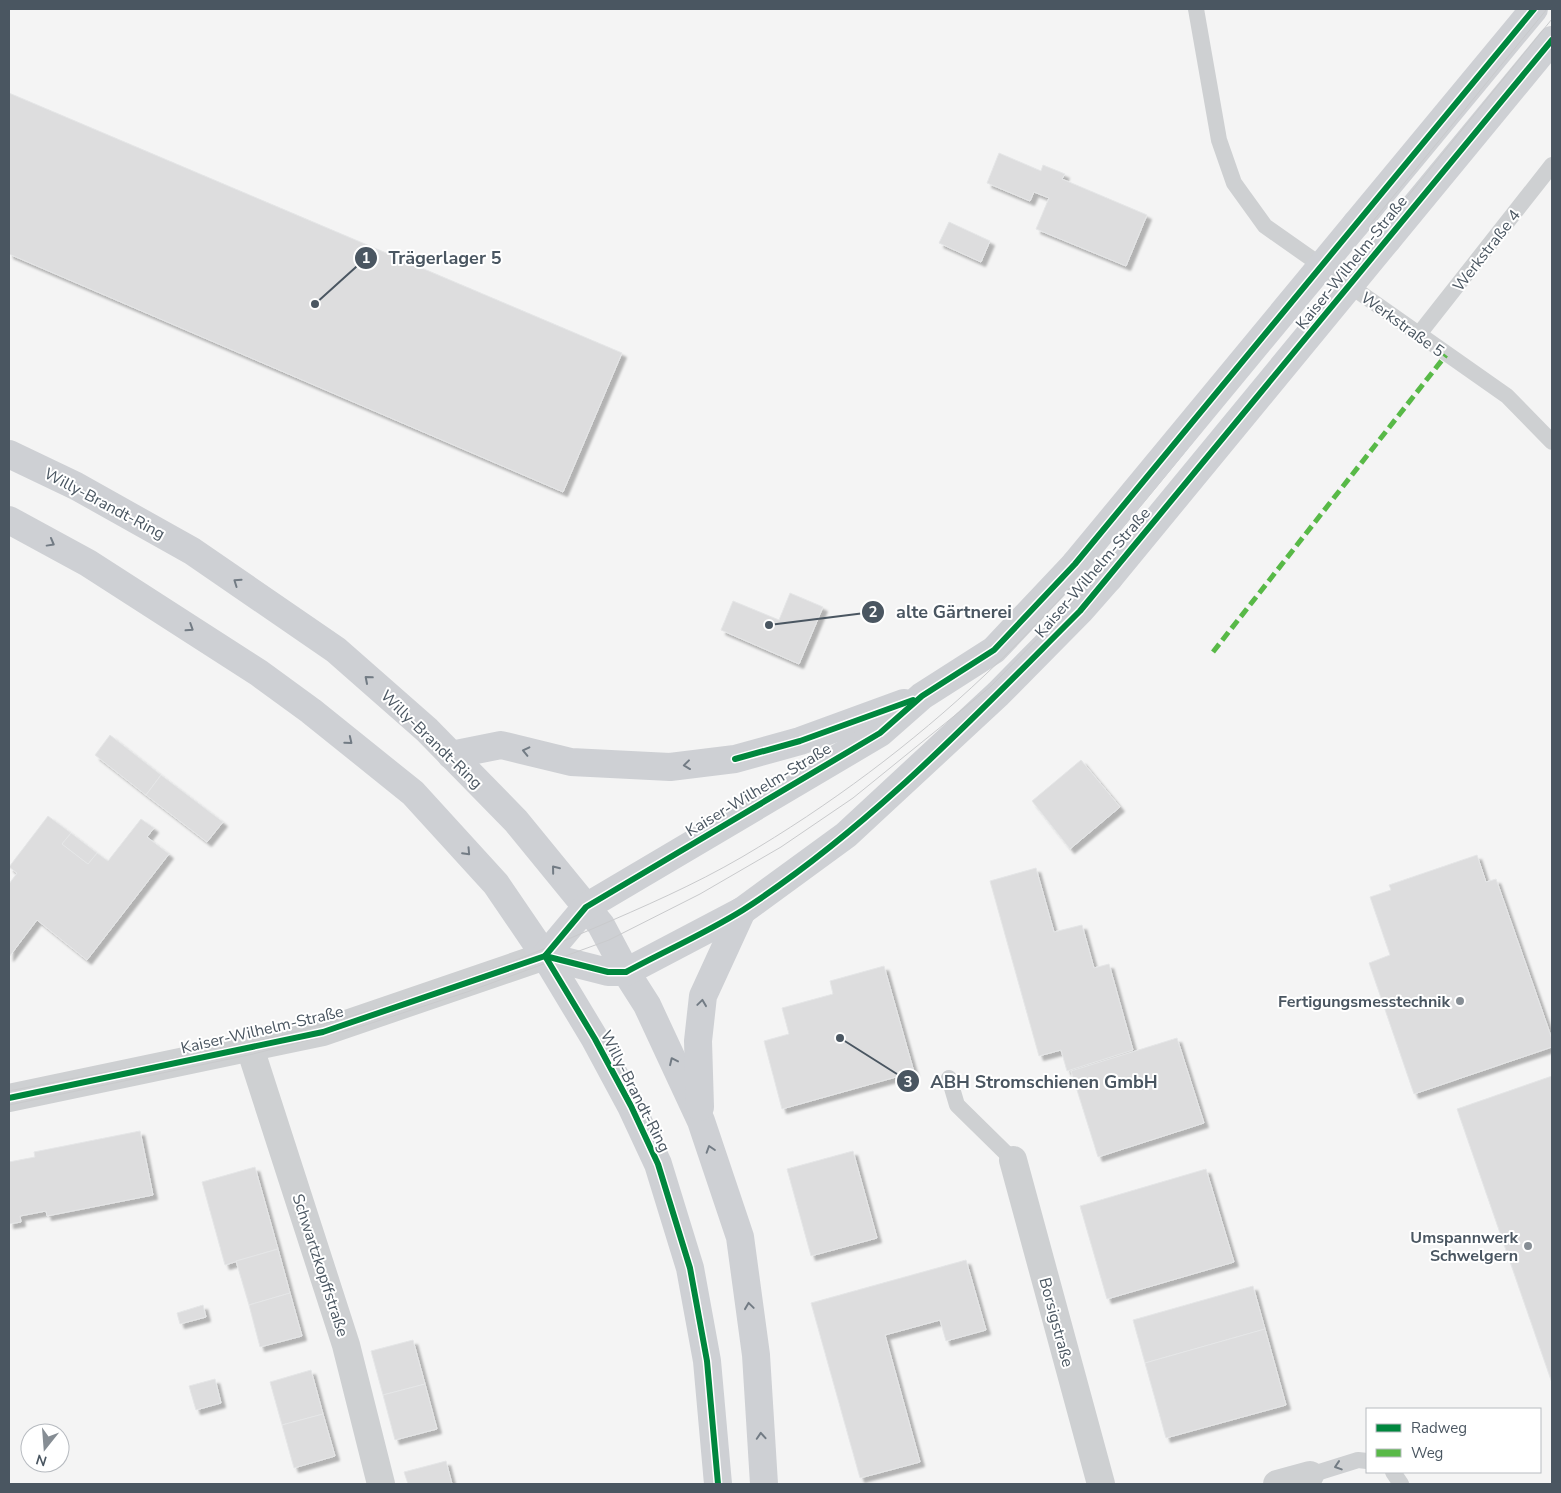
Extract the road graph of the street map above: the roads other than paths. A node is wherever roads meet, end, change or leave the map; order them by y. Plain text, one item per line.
1 (1196, 9) edge
2 (1534, 9) edge
3 (1552, 40) edge
4 (1552, 165) edge
5 (1419, 334) junction
6 (1552, 442) edge
7 (9, 454) edge
8 (9, 520) edge
9 (922, 696) junction
10 (451, 754) junction
11 (586, 907) junction
12 (742, 911) junction
13 (545, 956) junction
14 (626, 972) junction
15 (250, 1048) junction
16 (949, 1078) dead end
17 (9, 1098) edge
18 (701, 1121) junction
19 (1013, 1160) joint
20 (1366, 1461) edge
21 (1394, 1473) edge
22 (1316, 1480) edge
23 (381, 1484) edge
24 (718, 1484) edge
25 (764, 1484) edge
26 (1101, 1484) edge
27 (1277, 1484) edge
28 (1401, 1484) edge

1 - 5 lane, Werkstraße 5
2 - 9 main road, Kaiser-Wilhelm-Straße, bridge
3 - 12 main road, Kaiser-Wilhelm-Straße, bridge
4 - 5 lane, Werkstraße 4
5 - 6 lane, Werkstraße 5
10 -> 7 main road, Willy-Brandt-Ring
8 -> 13 main road, Willy-Brandt-Ring
9 -> 10 main road
9 - 11 main road, Kaiser-Wilhelm-Straße
11 -> 10 main road, Willy-Brandt-Ring
11 - 13 main road, Kaiser-Wilhelm-Straße
11 - 14 main road, Willy-Brandt-Ring
12 - 14 main road, Kaiser-Wilhelm-Straße
18 -> 12 main road
13 - 14 main road
13 - 15 street, Kaiser-Wilhelm-Straße
13 - 24 main road, Willy-Brandt-Ring
18 -> 14 main road, Willy-Brandt-Ring
15 - 17 street, Kaiser-Wilhelm-Straße
15 - 23 street, Schwartzkopffstraße
16 - 19 lane
25 -> 18 main road, Willy-Brandt-Ring
19 - 26 street, Borsigstraße
20 -> 22 lane
21 - 28 lane
22 - 27 street

